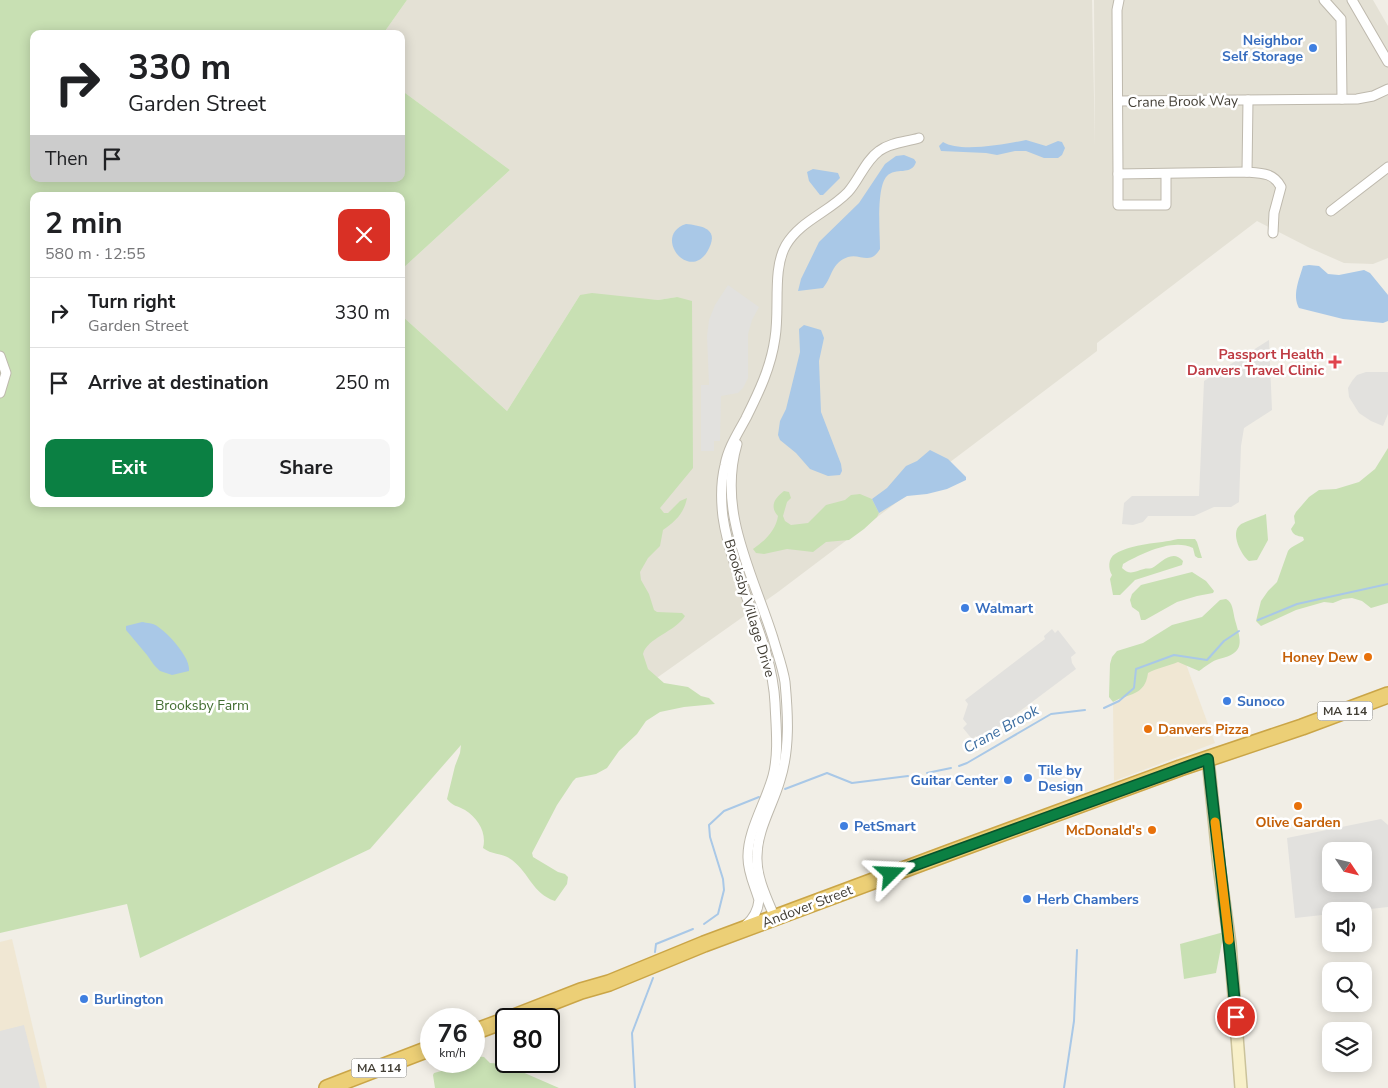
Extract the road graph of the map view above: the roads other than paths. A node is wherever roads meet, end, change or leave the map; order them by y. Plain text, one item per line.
1 (1120, 0) edge
2 (1324, 0) edge
3 (1352, 0) edge
4 (1388, 62) edge
5 (1388, 89) edge
6 (1342, 99) junction
7 (1248, 100) junction
8 (1118, 101) junction
9 (919, 138) dead end
10 (1388, 167) edge
11 (1247, 172) junction
12 (1118, 174) junction
13 (1166, 174) junction
14 (1331, 211) dead end
15 (1274, 233) dead end
16 (0, 356) edge
17 (0, 393) edge
18 (741, 426) junction
19 (1388, 695) edge
20 (1208, 759) junction
21 (775, 918) junction
22 (740, 931) junction
23 (538, 1008) edge
24 (420, 1052) edge
25 (326, 1088) edge
26 (1241, 1088) edge

1 - 8 street, Crane Brook Way
2 - 6 street
3 - 4 street
5 - 6 street, Crane Brook Way
6 - 7 street, Crane Brook Way
7 - 8 street, Crane Brook Way
7 - 11 street, Crane Brook Way
8 - 12 street, Crane Brook Way
9 - 18 street, Brooksby Village Drive
10 - 14 street
11 - 13 street
11 - 15 street
12 - 13 street
12 - 13 street, Crane Brook Way
16 - 17 street
18 - 21 street, Brooksby Village Drive
18 - 22 street, Brooksby Village Drive
19 - 20 highway, Andover Street / MA 114
20 - 21 highway, Andover Street / MA 114
20 - 26 main road
21 - 22 highway, Andover Street / MA 114
22 - 23 highway, Andover Street / MA 114
24 - 25 highway, MA 114

